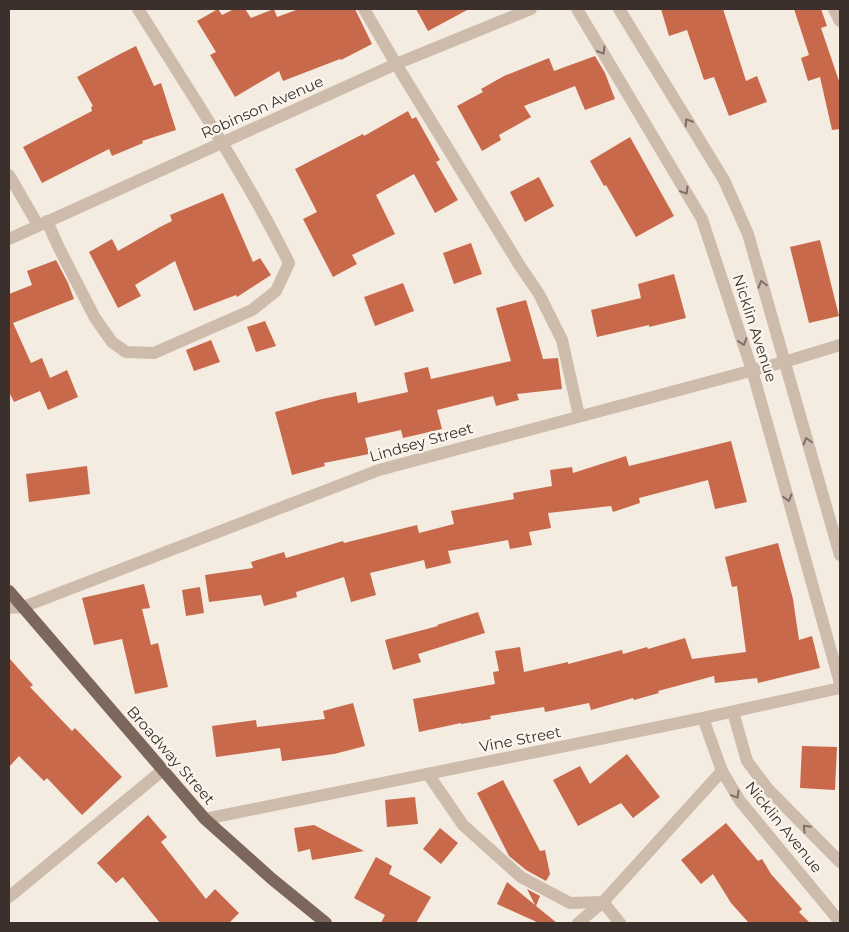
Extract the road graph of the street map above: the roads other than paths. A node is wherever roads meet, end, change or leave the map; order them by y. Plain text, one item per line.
1 (138, 9) edge
2 (364, 9) edge
3 (531, 9) edge
4 (577, 9) edge
5 (619, 9) edge
6 (834, 9) edge
7 (840, 21) edge
8 (396, 64) junction
9 (222, 143) junction
10 (9, 175) edge
11 (42, 223) junction
12 (9, 238) edge
13 (840, 345) edge
14 (784, 362) junction
15 (752, 370) junction
16 (579, 416) junction
17 (840, 555) edge
18 (9, 591) edge
19 (23, 607) junction
20 (9, 608) edge
21 (840, 683) edge
22 (840, 688) edge
23 (733, 712) junction
24 (703, 718) junction
25 (163, 770) junction
26 (722, 771) junction
27 (428, 774) junction
28 (205, 820) junction
29 (840, 862) edge
30 (9, 897) edge
31 (602, 902) junction
32 (840, 922) edge
33 (326, 923) edge
34 (578, 923) edge
35 (620, 923) edge

1 - 9 street
2 - 8 street
3 - 8 street, Robinson Avenue
4 -> 15 street, Nicklin Avenue
14 -> 5 street, Nicklin Avenue
6 - 7 street
8 - 9 street, Robinson Avenue
8 - 16 street
9 - 11 street, Robinson Avenue
9 - 11 street
10 - 11 street
11 - 12 street, Robinson Avenue
13 - 14 street, Lindsey Street
14 - 15 street, Lindsey Street
17 -> 14 street, Nicklin Avenue
15 - 16 street, Lindsey Street
15 -> 21 street, Nicklin Avenue
16 - 19 street, Lindsey Street
18 - 19 main road, Broadway Street
19 - 20 street, Lindsey Street
19 - 25 main road, Broadway Street
22 - 23 street, Vine Street
23 - 24 street, Vine Street
29 -> 23 street, Nicklin Avenue
24 - 26 street, Nicklin Avenue
24 - 27 street, Vine Street
25 - 28 main road, Broadway Street
25 - 30 street
26 - 31 street
26 -> 32 street, Nicklin Avenue
27 - 28 street, Vine Street
27 - 31 street
28 - 33 main road, Broadway Street
31 - 34 street
31 - 35 street

